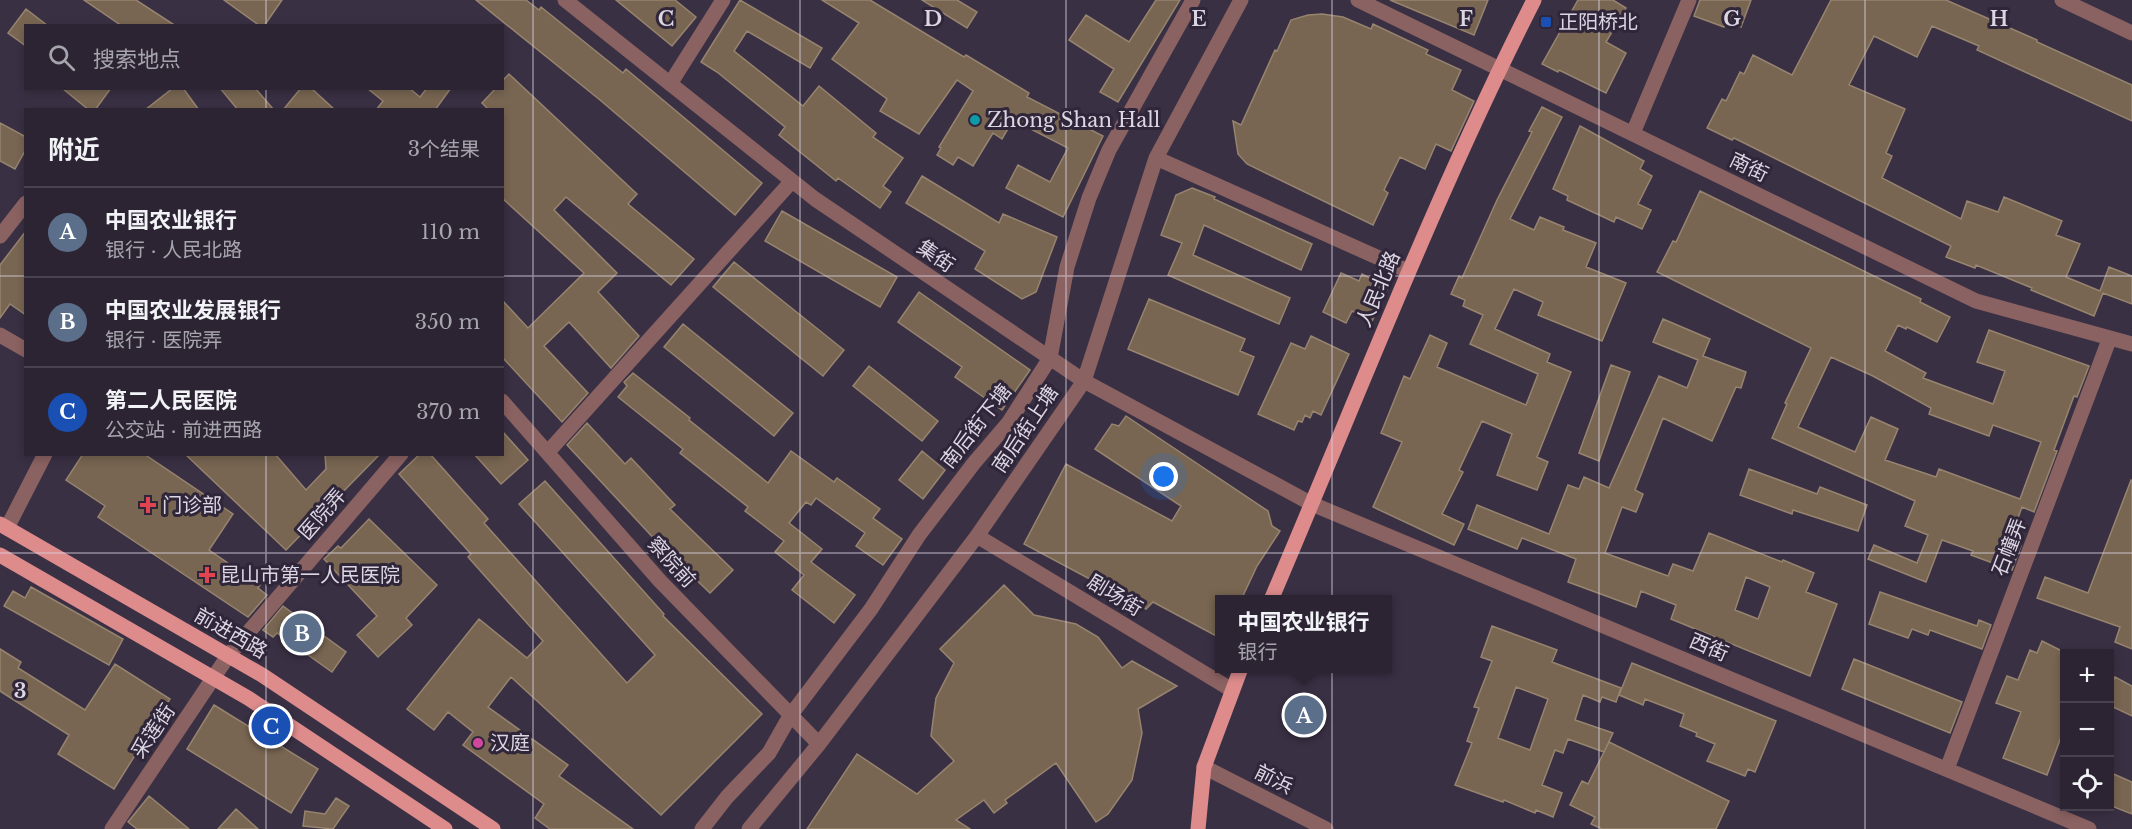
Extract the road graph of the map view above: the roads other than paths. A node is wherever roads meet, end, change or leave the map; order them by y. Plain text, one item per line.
1 (565, 0) edge
2 (723, 0) edge
3 (1193, 0) edge
4 (1240, 0) edge
5 (1358, 0) edge
6 (1534, 0) edge
7 (1689, 0) edge
8 (2062, 0) edge
9 (2132, 33) edge
10 (1499, 68) junction
11 (670, 84) junction
12 (1633, 134) junction
13 (1156, 158) junction
14 (792, 181) junction
15 (24, 206) edge
16 (0, 236) edge
17 (1408, 271) junction
18 (0, 335) edge
19 (2109, 340) junction
20 (2132, 344) edge
21 (24, 349) edge
22 (1050, 358) junction
23 (1084, 381) junction
24 (504, 403) edge
25 (548, 452) junction
26 (44, 456) edge
27 (399, 456) edge
28 (1312, 504) junction
29 (4, 526) edge
30 (977, 536) junction
31 (0, 555) edge
32 (1273, 595) edge
33 (228, 656) junction
34 (1239, 673) edge
35 (213, 677) junction
36 (1232, 690) junction
37 (790, 716) junction
38 (819, 744) junction
39 (1204, 767) junction
40 (1947, 769) junction
41 (112, 829) edge
42 (445, 829) edge
43 (493, 829) edge
44 (702, 829) edge
45 (749, 829) edge
46 (1198, 829) edge
47 (1326, 829) edge
48 (2089, 829) edge

1 - 11 street, 集街
2 - 11 street
3 - 22 street, 南后街下塘
4 - 13 street, 南后街上塘
5 - 10 street, 南街
6 - 10 main road, 人民北路
7 - 12 street
8 - 9 street
10 - 12 street, 南街
10 - 17 main road, 人民北路
11 - 14 street, 集街
12 - 19 street, 南街
13 - 17 street
13 - 23 street, 南后街上塘
14 - 22 street, 集街
14 - 25 street
15 - 16 street
17 - 28 main road, 人民北路
18 - 21 street
19 - 20 street, 南街
19 - 40 street, 石幢弄
22 - 23 street, 集街
22 - 37 street, 南后街下塘
23 - 28 street, 集街
23 - 30 street, 南后街上塘
24 - 25 street, 察院前
25 - 37 street, 察院前
26 - 29 street
27 - 33 street, 医院弄
28 - 32 main road, 人民北路
28 - 40 street, 西街
29 - 33 main road, 前进西路
30 - 36 street, 剧场街
30 - 38 street, 南后街上塘
31 - 35 main road
33 - 35 street, 采莲街
33 - 43 main road, 前进西路
34 - 36 main road
35 - 41 street, 采莲街
35 - 42 main road
36 - 39 main road
37 - 38 street, 察院前
37 - 44 street, 南后街下塘
38 - 45 street, 南后街上塘
39 - 46 main road
39 - 47 street, 前浜
40 - 48 street, 西街

